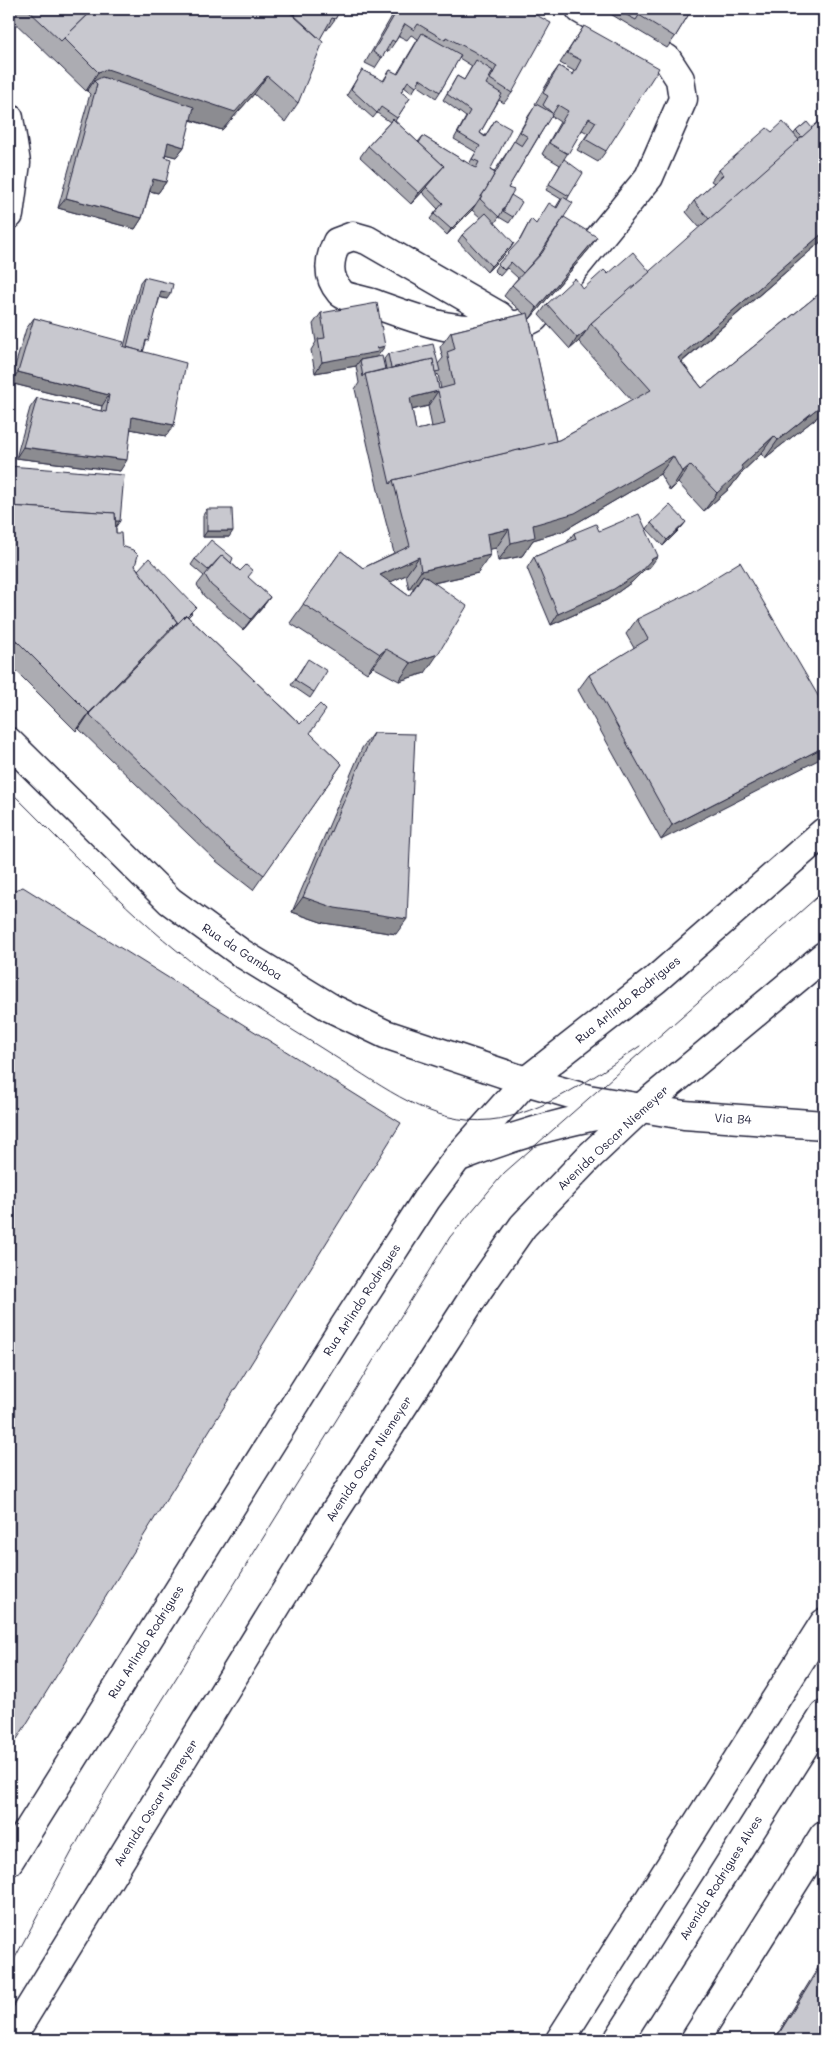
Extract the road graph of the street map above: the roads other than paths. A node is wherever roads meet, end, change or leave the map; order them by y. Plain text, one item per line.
1 (580, 9) edge
2 (9, 118) edge
3 (9, 215) edge
4 (507, 324) junction
5 (9, 742) edge
6 (824, 832) edge
7 (824, 956) edge
8 (526, 1081) junction
9 (641, 1108) junction
10 (824, 1125) edge
11 (458, 1157) junction
12 (824, 1623) edge
13 (824, 1715) edge
14 (824, 1835) edge
15 (9, 1861) edge
16 (10, 2040) edge
17 (560, 2040) edge
18 (618, 2040) edge
19 (695, 2040) edge

1 - 4 main road
2 - 3 main road
4 - 4 main road
5 - 8 main road, Rua da Gamboa
6 - 8 main road, Rua Arlindo Rodrigues
7 - 9 main road, Avenida Oscar Niemeyer
8 - 9 main road, Rua da Gamboa
8 - 11 main road, Rua Arlindo Rodrigues
9 - 10 main road, Via B4
9 - 11 main road
9 - 16 main road, Avenida Oscar Niemeyer
11 - 15 main road, Rua Arlindo Rodrigues
12 - 17 main road
13 - 18 main road, Avenida Rodrigues Alves
14 - 19 main road

